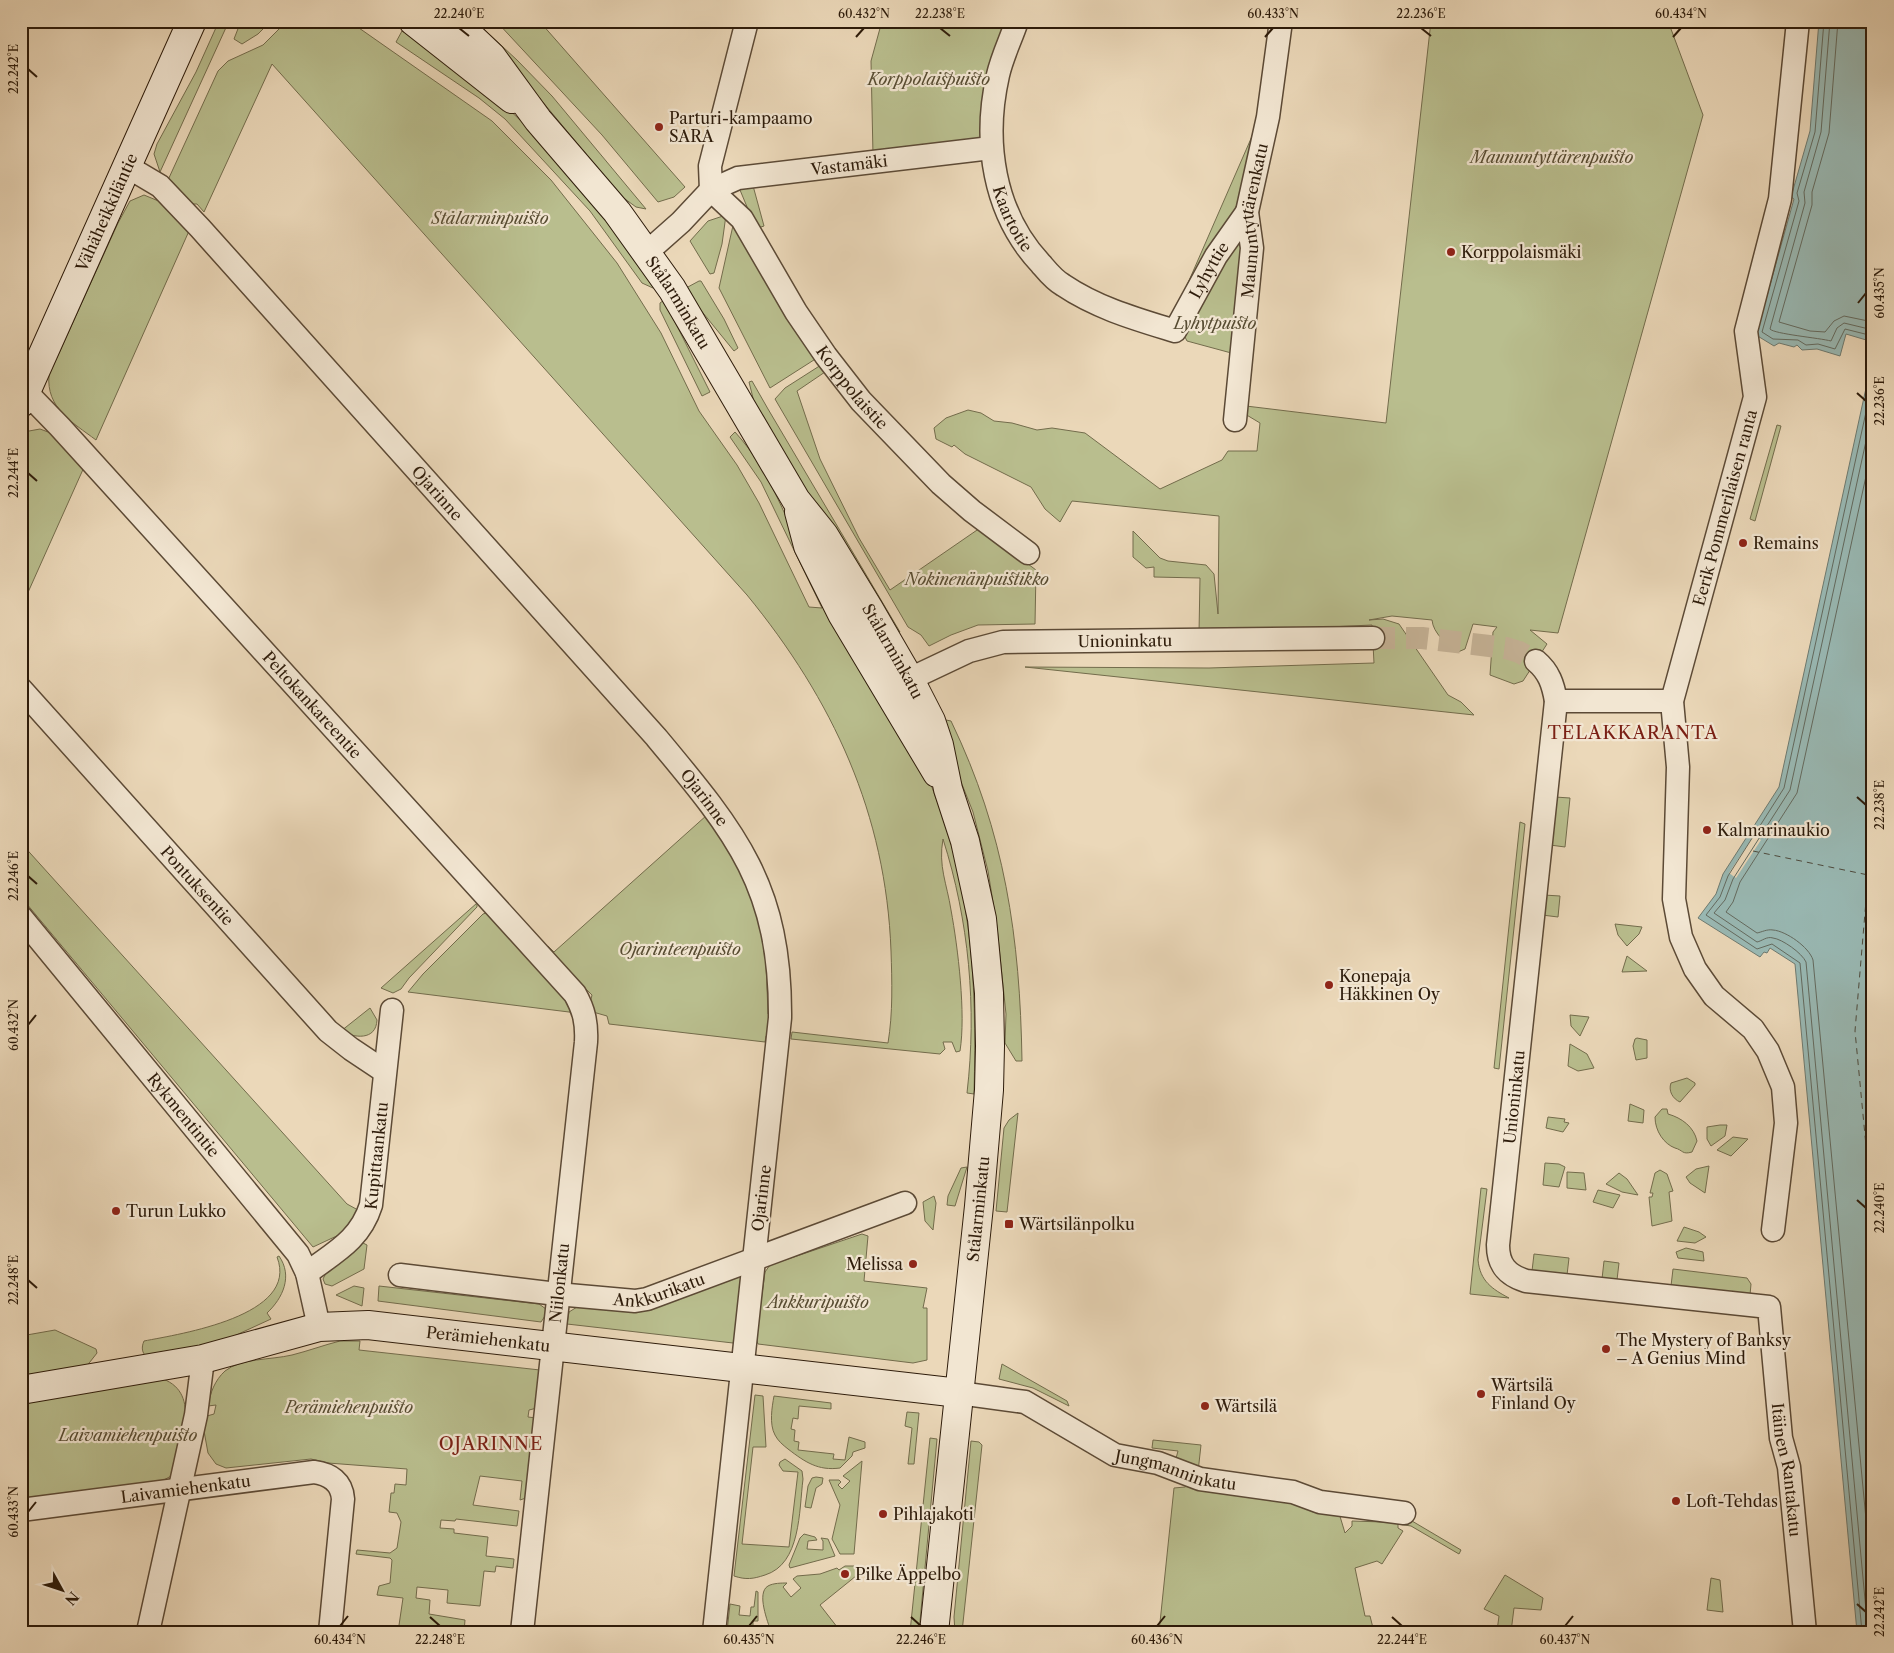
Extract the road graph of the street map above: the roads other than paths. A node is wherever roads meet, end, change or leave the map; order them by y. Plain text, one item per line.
1 (192, 21) edge
2 (413, 21) edge
3 (454, 21) edge
4 (747, 21) edge
5 (1018, 21) edge
6 (1280, 21) edge
7 (1798, 21) edge
8 (538, 120) junction
9 (991, 148) junction
10 (128, 167) junction
11 (711, 190) junction
12 (1247, 212) junction
13 (646, 253) junction
14 (1175, 331) joint
15 (24, 397) edge
16 (1235, 420) dead end
17 (1028, 554) dead end
18 (1373, 638) tunnel mouth
19 (1536, 661) tunnel mouth
20 (898, 684) junction
21 (21, 689) edge
22 (1556, 701) junction
23 (1672, 701) junction
24 (21, 917) edge
25 (392, 1010) dead end
26 (586, 1024) joint
27 (384, 1071) junction
28 (905, 1203) dead end
29 (1773, 1230) dead end
30 (754, 1260) junction
31 (307, 1273) junction
32 (400, 1275) dead end
33 (557, 1294) junction
34 (1769, 1307) joint
35 (319, 1327) junction
36 (553, 1347) junction
37 (203, 1359) junction
38 (742, 1369) junction
39 (21, 1390) edge
40 (959, 1393) junction
41 (181, 1489) junction
42 (21, 1510) edge
43 (1404, 1514) dead end
44 (148, 1632) edge
45 (330, 1632) edge
46 (522, 1632) edge
47 (714, 1632) edge
48 (934, 1632) edge
49 (1805, 1632) edge

1 - 10 main road, Vähäheikkiläntie
2 - 8 main road, Stålarminkatu
3 - 8 main road, Stålarminkatu
4 - 11 street
5 - 9 street, Kaartotie
6 - 12 street, Maununtyttärenkatu
7 - 23 street, Eerik Pommerilaisen ranta
8 - 13 main road, Stålarminkatu
9 - 11 street, Vastamäki
9 - 14 street, Kaartotie
10 - 15 main road, Vähäheikkiläntie
10 - 30 street, Ojarinne
11 - 13 street
11 - 17 street, Korppolaistie
12 - 14 street, Lyhyttie
12 - 16 street, Maununtyttärenkatu
13 - 20 main road, Stålarminkatu
15 - 26 street, Peltokankareentie
18 - 20 street, Unioninkatu
19 - 22 street, Unioninkatu
20 - 40 main road, Stålarminkatu
21 - 27 street, Pontuksentie
22 - 23 street
22 - 34 street, Unioninkatu
23 - 29 street
24 - 31 street, Rykmentintie
25 - 27 street, Kupittaankatu
26 - 33 street, Niilonkatu
27 - 31 street, Kupittaankatu
28 - 30 street, Ankkurikatu
30 - 33 street, Ankkurikatu
30 - 38 street, Ojarinne
31 - 35 street, Rykmentintie
32 - 33 street, Ankkurikatu
33 - 36 street, Niilonkatu
34 - 49 street, Itäinen Rantakatu
35 - 36 main road, Perämiehenkatu
35 - 37 main road, Perämiehenkatu
36 - 38 main road, Perämiehenkatu
36 - 46 street, Niilonkatu
37 - 39 main road, Perämiehenkatu
37 - 41 street
38 - 40 main road, Perämiehenkatu
38 - 47 street, Ojarinne
40 - 43 street, Jungmanninkatu
40 - 48 main road, Stålarminkatu
41 - 42 street, Laivamiehenkatu
41 - 44 street
41 - 45 street, Laivamiehenkatu

